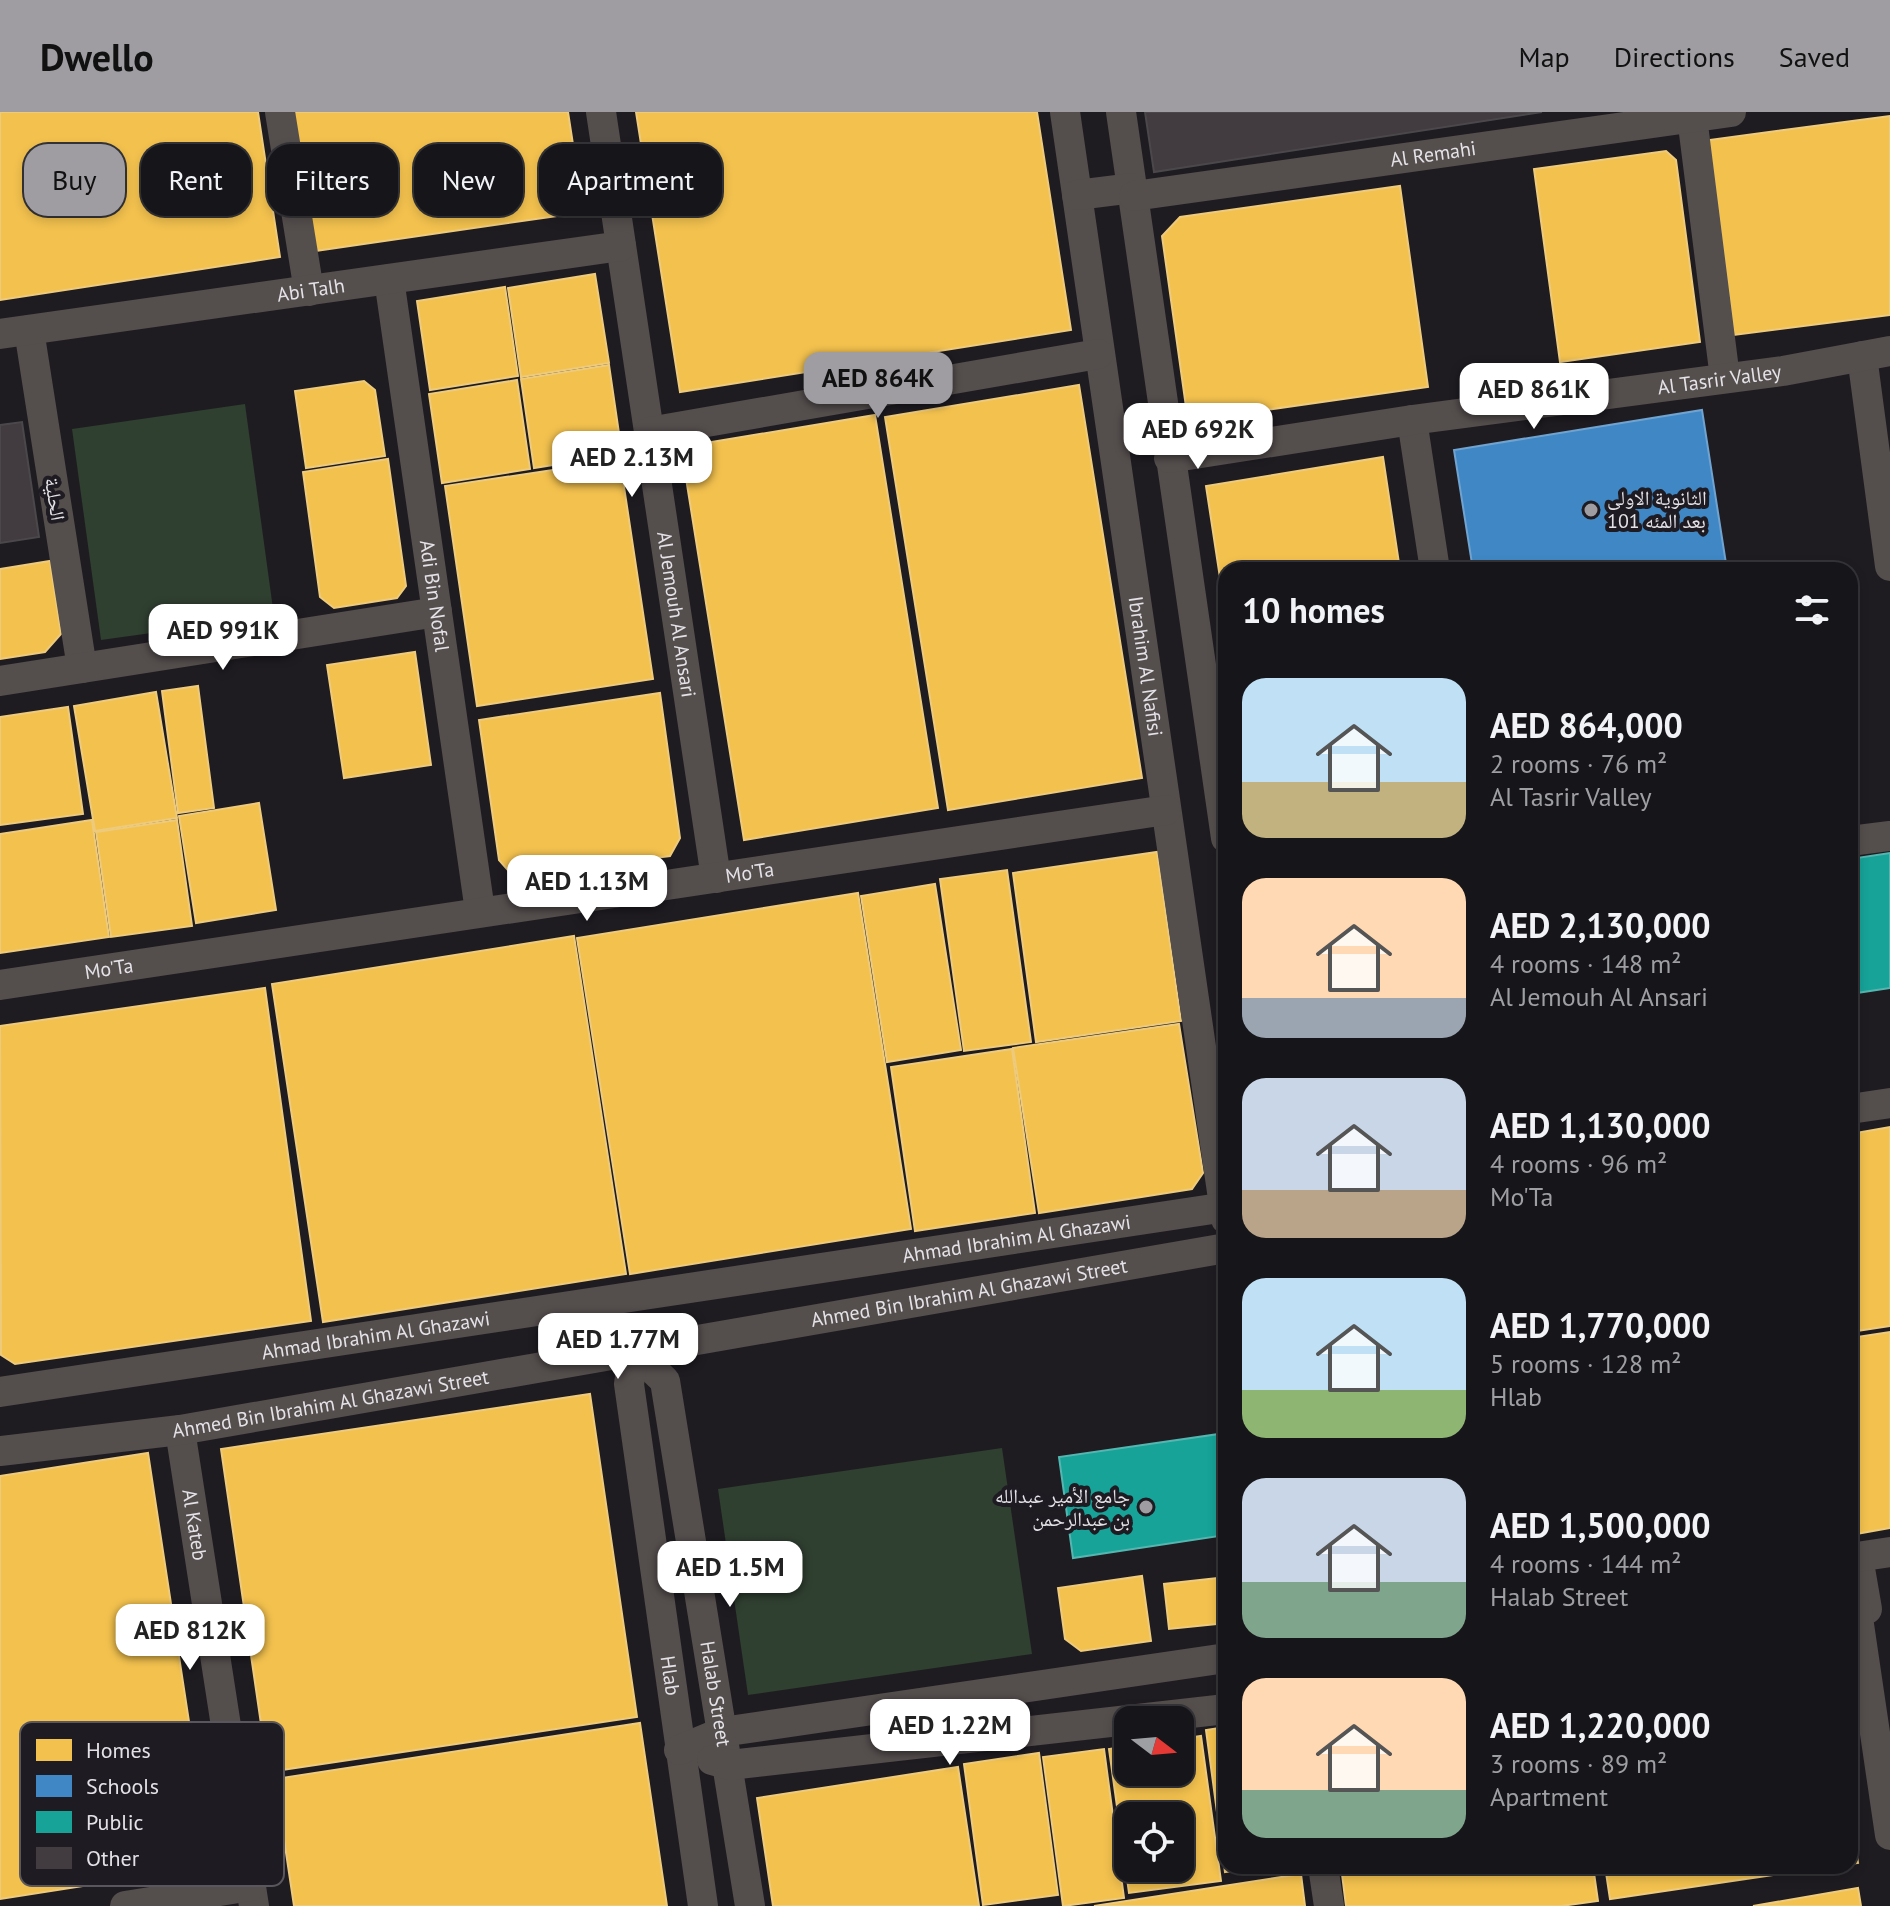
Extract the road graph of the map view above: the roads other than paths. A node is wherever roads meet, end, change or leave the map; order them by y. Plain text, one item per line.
1 (280, 112) edge
2 (601, 112) edge
3 (1065, 112) edge
4 (1121, 112) edge
5 (1731, 112) edge
6 (1692, 117) junction
7 (1588, 122) edge
8 (1134, 192) junction
9 (1077, 195) junction
10 (621, 246) junction
11 (389, 279) junction
12 (309, 291) junction
13 (15, 332) edge
14 (1876, 353) edge
15 (1098, 354) junction
16 (1725, 378) junction
17 (1412, 420) junction
18 (649, 432) junction
19 (1169, 458) junction
20 (1434, 562) edge
21 (1890, 566) edge
22 (437, 612) junction
23 (82, 668) junction
24 (0, 681) edge
25 (1218, 785) edge
26 (1166, 810) junction
27 (1890, 836) edge
28 (1858, 840) edge
29 (716, 878) junction
30 (480, 911) junction
31 (0, 985) edge
32 (1890, 1103) edge
33 (1858, 1108) edge
34 (1218, 1163) edge
35 (1218, 1212) edge
36 (1218, 1249) edge
37 (634, 1351) junction
38 (0, 1392) edge
39 (180, 1430) junction
40 (0, 1451) edge
41 (1890, 1552) edge
42 (1858, 1557) edge
43 (1858, 1575) edge
44 (1866, 1609) edge
45 (1218, 1659) edge
46 (1218, 1710) edge
47 (225, 1722) edge
48 (722, 1732) junction
49 (679, 1750) junction
50 (730, 1765) junction
51 (1890, 1835) edge
52 (1324, 1874) edge
53 (252, 1896) edge
54 (125, 1906) edge
55 (703, 1906) edge
56 (750, 1906) edge
57 (1329, 1906) edge

1 - 12 street
2 - 10 street, Al Jemouh Al Ansari
3 - 9 street, Ibrahim Al Nafisi
4 - 8 street
5 - 6 street, Al Remahi
6 - 7 street, Al Remahi
6 - 16 street
7 - 8 street, Al Remahi
8 - 9 street, Al Remahi
8 - 19 street
9 - 15 street, Ibrahim Al Nafisi
10 - 11 street, Abi Talh
10 - 18 street, Al Jemouh Al Ansari
11 - 12 street, Abi Talh
11 - 22 street, Adi Bin Nofal
12 - 13 street, Abi Talh
13 - 23 street, الحلية
14 - 16 street, Al Tasrir Valley
14 - 21 street
15 - 18 street
15 - 26 street, Ibrahim Al Nafisi
16 - 17 street, Al Tasrir Valley
17 - 19 street, Al Tasrir Valley
17 - 20 street
18 - 29 street, Al Jemouh Al Ansari
19 - 25 street
22 - 23 street
22 - 30 street, Adi Bin Nofal
23 - 24 street
26 - 29 street, Mo'Ta
26 - 34 street, Ibrahim Al Nafisi
27 - 28 street
29 - 30 street, Mo'Ta
30 - 31 street, Mo'Ta
32 - 33 street
35 - 38 street, Ahmad Ibrahim Al Ghazawi
36 - 37 street, Ahmed Bin Ibrahim Al Ghazawi Street
37 - 39 street, Ahmed Bin Ibrahim Al Ghazawi Street
37 - 48 street, Halab Street
37 - 49 street, Hlab
39 - 40 street, Ahmed Bin Ibrahim Al Ghazawi Street
39 - 47 street, Al Kateb
41 - 42 street
43 - 44 street
44 - 51 street
45 - 48 street
46 - 50 street
48 - 49 street
48 - 50 street, Halab Street
49 - 50 street
49 - 55 street, Hlab
50 - 56 street, Halab Street
52 - 57 street
53 - 54 street

